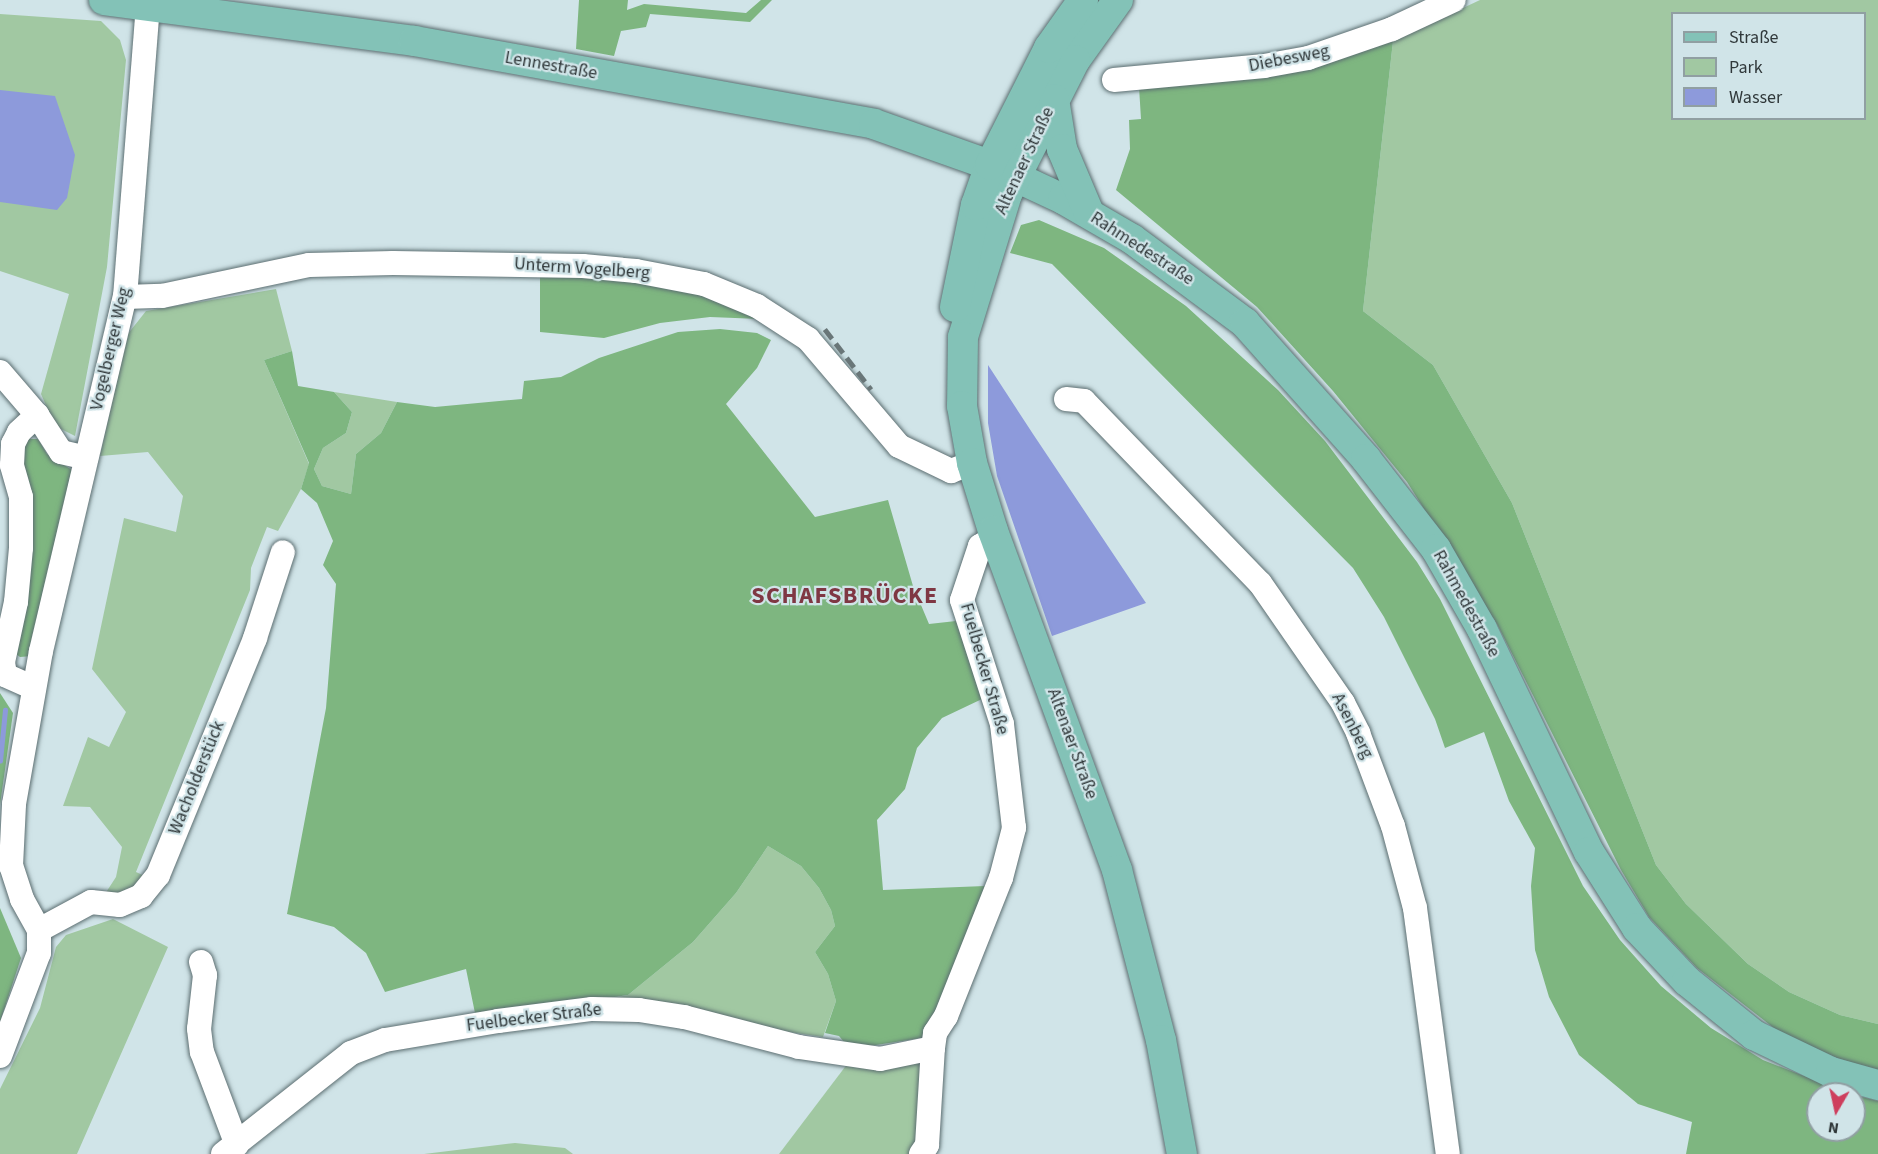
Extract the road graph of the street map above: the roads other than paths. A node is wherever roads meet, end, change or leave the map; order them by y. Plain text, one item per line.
1 (104, 0) edge
2 (1083, 0) edge
3 (1118, 0) edge
4 (1454, 0) edge
5 (148, 5) junction
6 (1114, 80) dead end
7 (1054, 99) junction
8 (1002, 170) junction
9 (1089, 213) junction
10 (125, 297) junction
11 (0, 372) edge
12 (1066, 399) dead end
13 (37, 414) junction
14 (86, 459) junction
15 (972, 463) junction
16 (995, 537) junction
17 (284, 552) dead end
18 (34, 688) junction
19 (39, 930) junction
20 (201, 962) dead end
21 (933, 1048) junction
22 (0, 1056) edge
23 (1878, 1085) edge
24 (239, 1148) edge
25 (921, 1154) edge
26 (1182, 1154) edge
27 (1448, 1154) edge

1 - 5 main road, Lennestraße
2 - 8 main road, Altenaer Straße
3 - 7 main road, Altenaer Straße
4 - 6 street, Diebesweg
5 - 8 main road, Lennestraße
5 - 10 street, Vogelberger Weg
7 - 8 main road, Altenaer Straße
7 - 9 main road
8 - 9 main road, Rahmedestraße
8 - 15 main road, Altenaer Straße
9 - 23 main road, Rahmedestraße
10 - 14 street, Vogelberger Weg
10 - 15 street, Unterm Vogelberg
11 - 13 street
12 - 27 street, Asenberg
13 - 14 street
13 - 18 street
14 - 18 street, Vogelberger Weg
15 - 16 main road, Altenaer Straße
16 - 21 street, Fuelbecker Straße
16 - 26 main road, Altenaer Straße
17 - 19 street, Wacholderstück
18 - 19 street, Vogelberger Weg
19 - 22 street
20 - 24 street, Fuelbecker Straße
21 - 24 street, Fuelbecker Straße
21 - 25 street, Fuelbecker Straße

